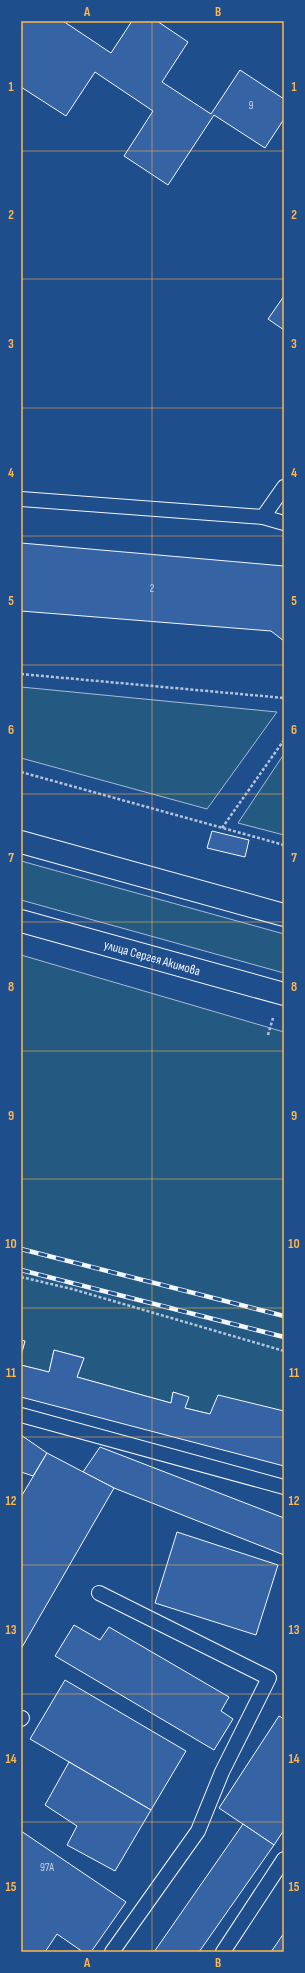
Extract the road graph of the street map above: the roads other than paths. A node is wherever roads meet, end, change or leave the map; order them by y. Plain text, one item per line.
1 (284, 487) edge
2 (21, 499) edge
3 (264, 517) junction
4 (284, 523) edge
5 (21, 842) edge
6 (284, 915) edge
7 (21, 921) edge
8 (284, 994) edge
9 (21, 1415) edge
10 (284, 1487) edge
11 (99, 1593) dead end
12 (284, 1859) edge
13 (112, 1952) edge
14 (223, 1952) edge

1 - 3 lane
2 - 3 lane
3 - 4 lane
5 - 6 main road
7 - 8 main road, улица Сергея Акимова
9 - 10 lane
11 - 13 lane
12 - 14 lane

